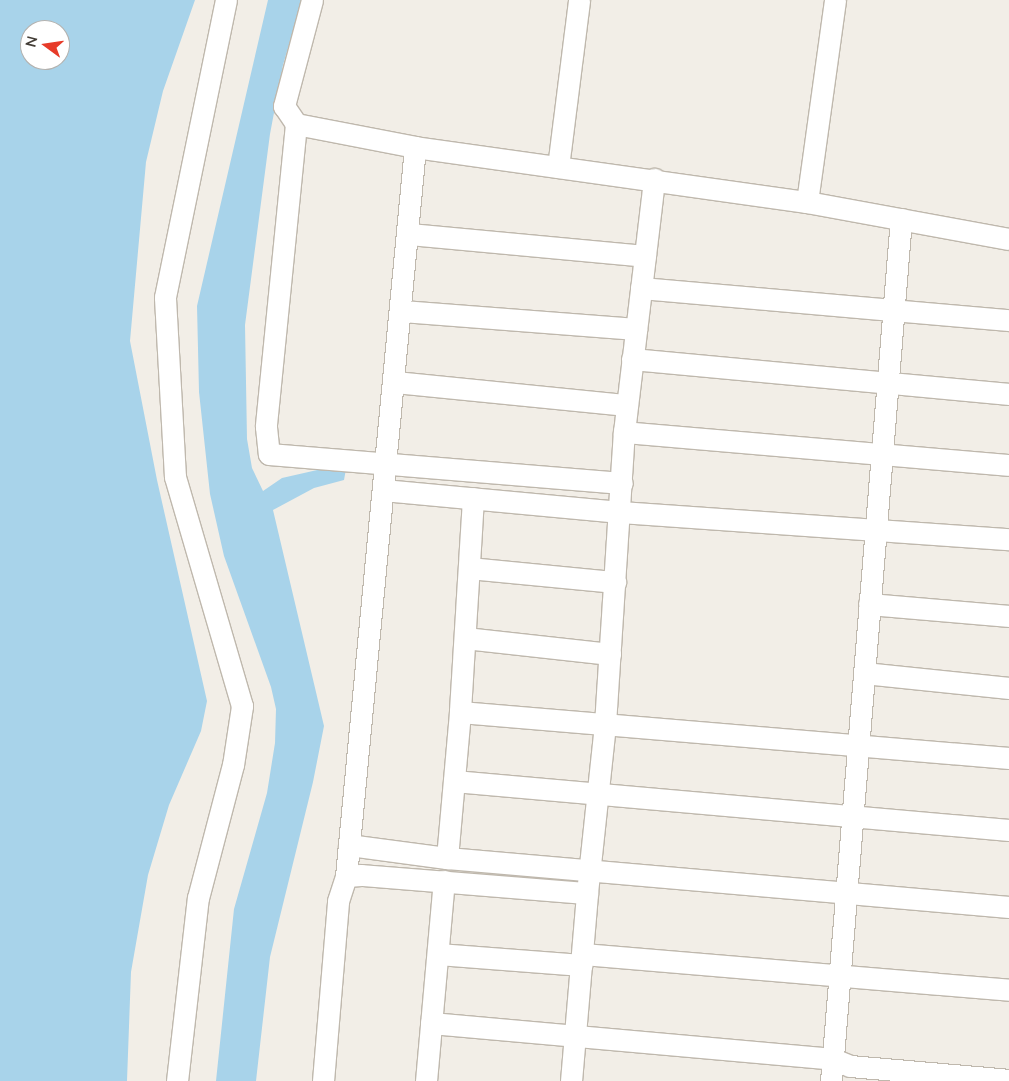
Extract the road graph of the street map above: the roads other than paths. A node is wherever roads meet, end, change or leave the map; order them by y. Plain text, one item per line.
1 (226, 0) edge
2 (312, 0) edge
3 (579, 0) edge
4 (835, 0) edge
5 (296, 124) junction
6 (416, 148) junction
7 (558, 167) junction
8 (654, 180) junction
9 (807, 202) junction
10 (901, 219) junction
11 (409, 234) junction
12 (1009, 239) edge
13 (645, 256) junction
14 (641, 288) junction
15 (892, 310) junction
16 (402, 311) junction
17 (1009, 320) edge
18 (636, 329) junction
19 (632, 358) junction
20 (395, 382) junction
21 (886, 383) junction
22 (1009, 394) edge
23 (627, 405) junction
24 (624, 432) junction
25 (881, 454) junction
26 (386, 461) junction
27 (1009, 465) edge
28 (622, 483) junction
29 (383, 490) junction
30 (473, 498) junction
31 (620, 512) junction
32 (875, 529) junction
33 (1009, 539) edge
34 (469, 568) junction
35 (615, 582) junction
36 (869, 604) junction
37 (1009, 616) edge
38 (465, 638) junction
39 (610, 654) junction
40 (864, 673) junction
41 (1009, 688) edge
42 (460, 712) junction
43 (605, 724) junction
44 (858, 743) junction
45 (1009, 758) edge
46 (454, 781) junction
47 (597, 796) junction
48 (852, 815) junction
49 (1009, 830) edge
50 (349, 845) junction
51 (447, 858) junction
52 (589, 870) junction
53 (346, 876) junction
54 (444, 882) junction
55 (586, 893) junction
56 (846, 893) junction
57 (1009, 907) edge
58 (438, 954) junction
59 (582, 959) junction
60 (839, 978) junction
61 (1009, 990) edge
62 (432, 1023) junction
63 (575, 1037) junction
64 (833, 1059) junction
65 (957, 1079) edge
66 (1009, 1080) edge
67 (176, 1081) edge
68 (323, 1081) edge
69 (426, 1081) edge
70 (572, 1081) edge
71 (831, 1081) edge

1 - 67 street
2 - 5 street
3 - 7 street
4 - 9 street
5 - 6 street
5 - 26 street
6 - 7 street
6 - 11 street
7 - 8 street
8 - 9 street
8 - 13 street
9 - 10 street
10 - 12 street
10 - 15 street
11 - 13 street
11 - 16 street
13 - 14 street
14 - 15 street
14 - 18 street
15 - 17 street
15 - 21 street
16 - 18 street
16 - 20 street
18 - 19 street
19 - 21 street
19 - 23 street
20 - 23 street
20 - 26 street
21 - 22 street
21 - 25 street
23 - 24 street
24 - 25 street
24 - 28 street
25 - 27 street
25 - 32 street
26 - 28 street
26 - 29 street
28 - 31 street
29 - 30 street
29 - 50 street
30 - 31 street
30 - 34 street
31 - 32 street
31 - 35 street
32 - 33 street
32 - 36 street
34 - 35 street
34 - 38 street
35 - 39 street
36 - 37 street
36 - 40 street
38 - 39 street
38 - 42 street
39 - 43 street
40 - 41 street
40 - 44 street
42 - 43 street
42 - 46 street
43 - 44 street
43 - 47 street
44 - 45 street
44 - 48 street
46 - 47 street
46 - 51 street
47 - 48 street
47 - 52 street
48 - 49 street
48 - 56 street
50 - 51 street
50 - 53 street
51 - 52 street
52 - 55 street
52 - 56 street
53 - 54 street
53 - 68 street
54 - 55 street
54 - 58 street
55 - 59 street
56 - 57 street
56 - 60 street
58 - 59 street
58 - 62 street
59 - 60 street
59 - 63 street
60 - 61 street
60 - 64 street
62 - 63 street
62 - 69 street
63 - 64 street
63 - 70 street
64 - 65 street
64 - 71 street
65 - 66 street

